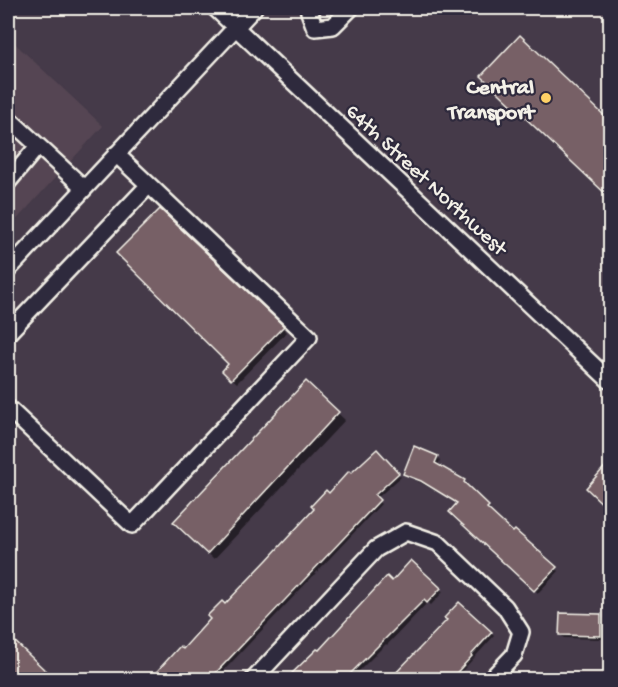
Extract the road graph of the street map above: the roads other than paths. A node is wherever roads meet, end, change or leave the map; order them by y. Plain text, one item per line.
1 (215, 8) edge
2 (254, 8) edge
3 (313, 8) edge
4 (351, 8) edge
5 (236, 27) junction
6 (8, 118) edge
7 (38, 146) junction
8 (116, 154) junction
9 (8, 182) edge
10 (149, 185) junction
11 (84, 188) junction
12 (8, 270) edge
13 (8, 333) edge
14 (610, 381) edge
15 (8, 408) edge
16 (253, 680) edge
17 (490, 680) edge

1 - 5 street, 64th Street Northwest
2 - 5 street
3 - 4 street
5 - 8 street
5 - 14 street, 64th Street Northwest
6 - 7 street
7 - 9 street
7 - 11 street
8 - 10 street
8 - 11 street
10 - 13 street
10 - 15 street
11 - 12 street
16 - 17 street

